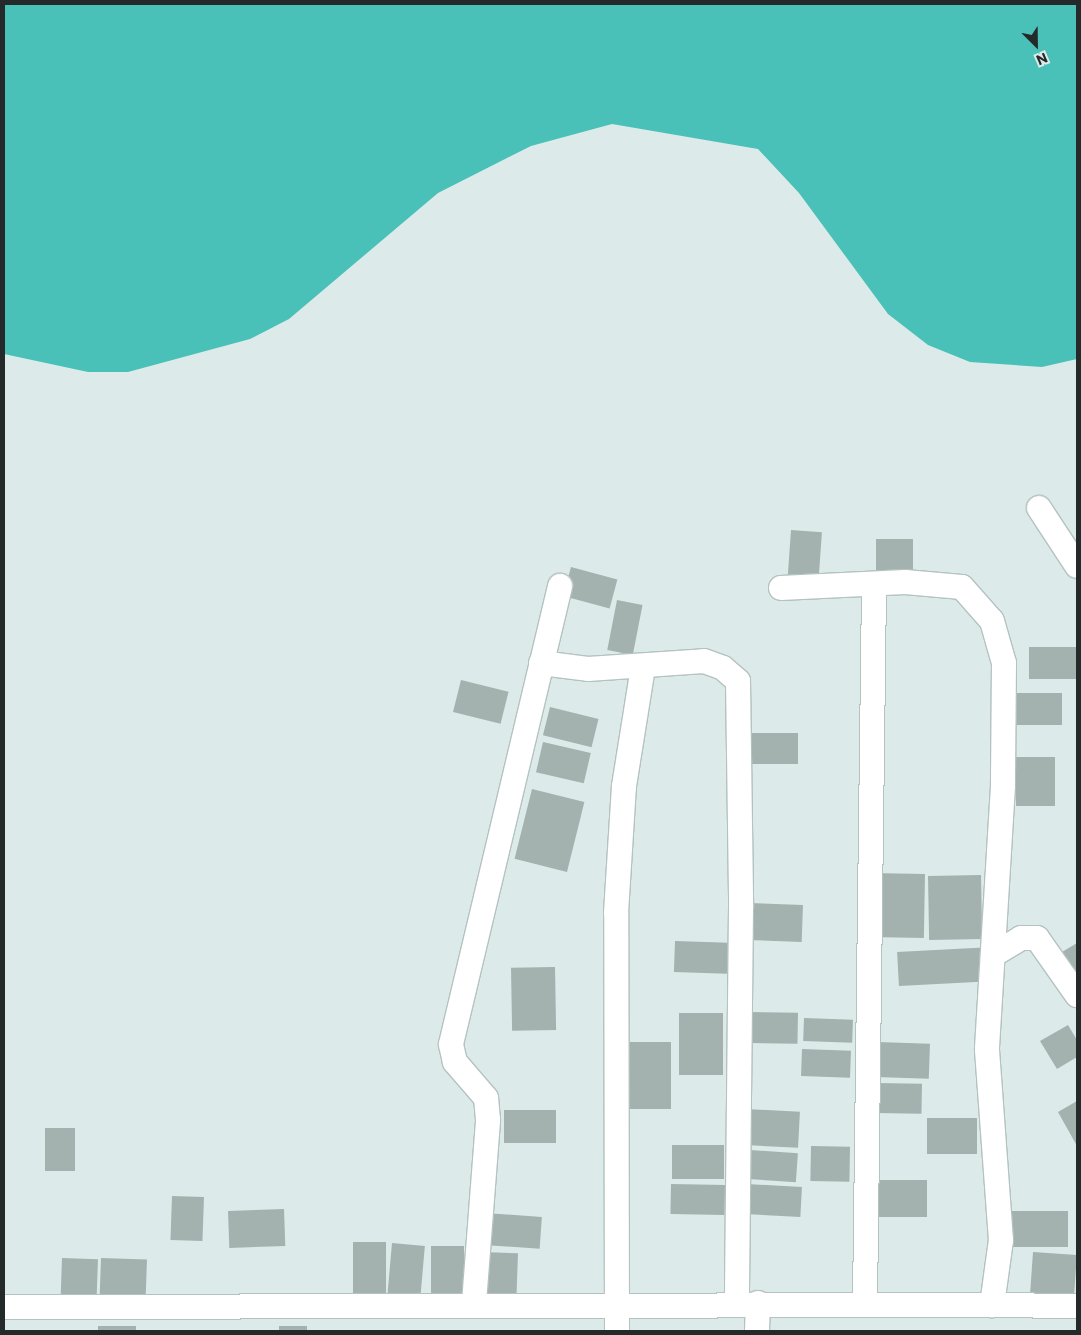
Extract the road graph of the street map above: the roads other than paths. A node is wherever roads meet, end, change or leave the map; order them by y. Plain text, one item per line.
1 (1039, 508) dead end
2 (1077, 566) edge
3 (874, 584) junction
4 (560, 586) dead end
5 (781, 588) dead end
6 (541, 663) junction
7 (643, 668) junction
8 (993, 955) junction
9 (1077, 994) edge
10 (474, 1303) junction
11 (617, 1303) junction
12 (748, 1303) junction
13 (865, 1303) junction
14 (992, 1304) junction
15 (1077, 1306) edge
16 (4, 1307) edge
17 (617, 1331) edge
18 (757, 1331) edge

1 - 2 street
3 - 5 street
3 - 8 street
3 - 13 street
4 - 6 street
6 - 7 street
6 - 10 street
7 - 11 street
7 - 12 street
8 - 9 street
8 - 14 street
10 - 11 street
10 - 16 street
11 - 12 street
11 - 17 street
12 - 13 street
12 - 18 street
13 - 14 street
14 - 15 street

